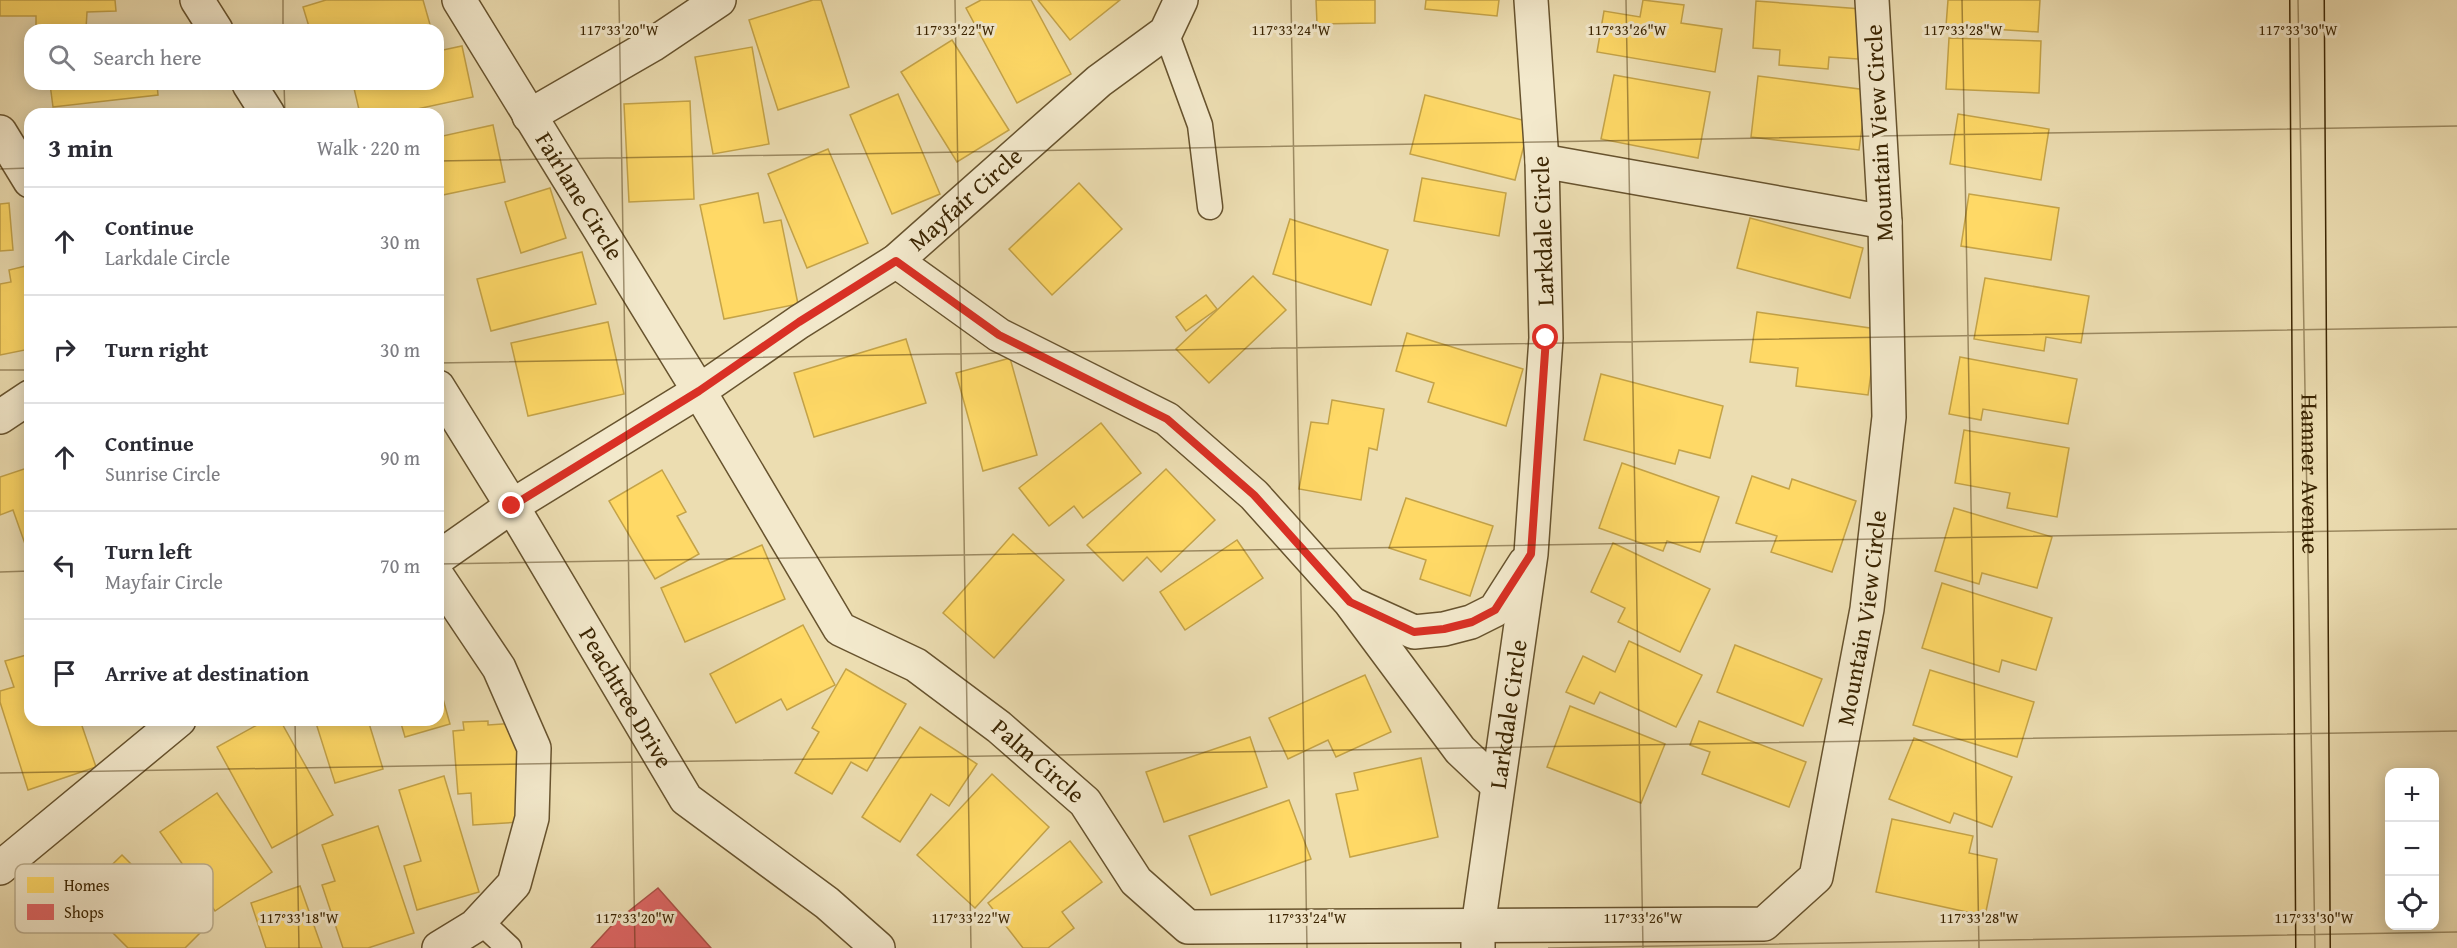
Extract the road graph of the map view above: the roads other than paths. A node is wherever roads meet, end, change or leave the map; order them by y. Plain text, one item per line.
1 (197, 0) edge
2 (459, 0) edge
3 (719, 0) edge
4 (1181, 0) edge
5 (1532, 0) edge
6 (1872, 0) edge
7 (2307, 0) edge
8 (212, 24) edge
9 (1166, 32) junction
10 (253, 90) edge
11 (264, 108) edge
12 (529, 116) junction
13 (0, 132) edge
14 (1542, 161) junction
15 (24, 171) edge
16 (1210, 207) dead end
17 (1885, 222) junction
18 (896, 261) junction
19 (699, 391) junction
20 (444, 397) edge
21 (24, 402) edge
22 (0, 417) edge
23 (512, 506) junction
24 (444, 554) edge
25 (1531, 554) junction
26 (444, 586) edge
27 (1350, 602) junction
28 (172, 726) edge
29 (1497, 785) junction
30 (2, 863) edge
31 (480, 921) junction
32 (1478, 937) edge
33 (439, 948) edge
34 (509, 948) edge
35 (878, 948) edge
36 (2313, 948) edge

1 - 8 street
2 - 12 street, Fairlane Circle
3 - 12 street
4 - 9 street, Mayfair Circle
5 - 14 street, Larkdale Circle
6 - 17 street, Mountain View Circle
7 - 36 main road, Hamner Avenue
9 - 16 lane
9 - 18 street, Mayfair Circle
10 - 11 street
12 - 19 street, Fairlane Circle
13 - 15 street
14 - 17 street
14 - 25 street, Larkdale Circle
17 - 32 street, Mountain View Circle
18 - 19 street, Mayfair Circle
18 - 27 street
19 - 23 street, Mayfair Circle
19 - 32 street, Palm Circle
20 - 23 street, Peachtree Drive
21 - 22 street
23 - 24 street, Mayfair Circle
23 - 35 street, Peachtree Drive
25 - 27 street
25 - 29 street, Larkdale Circle
26 - 31 street
27 - 29 street
28 - 30 street
29 - 32 street, Larkdale Circle
31 - 33 street
31 - 34 lane

